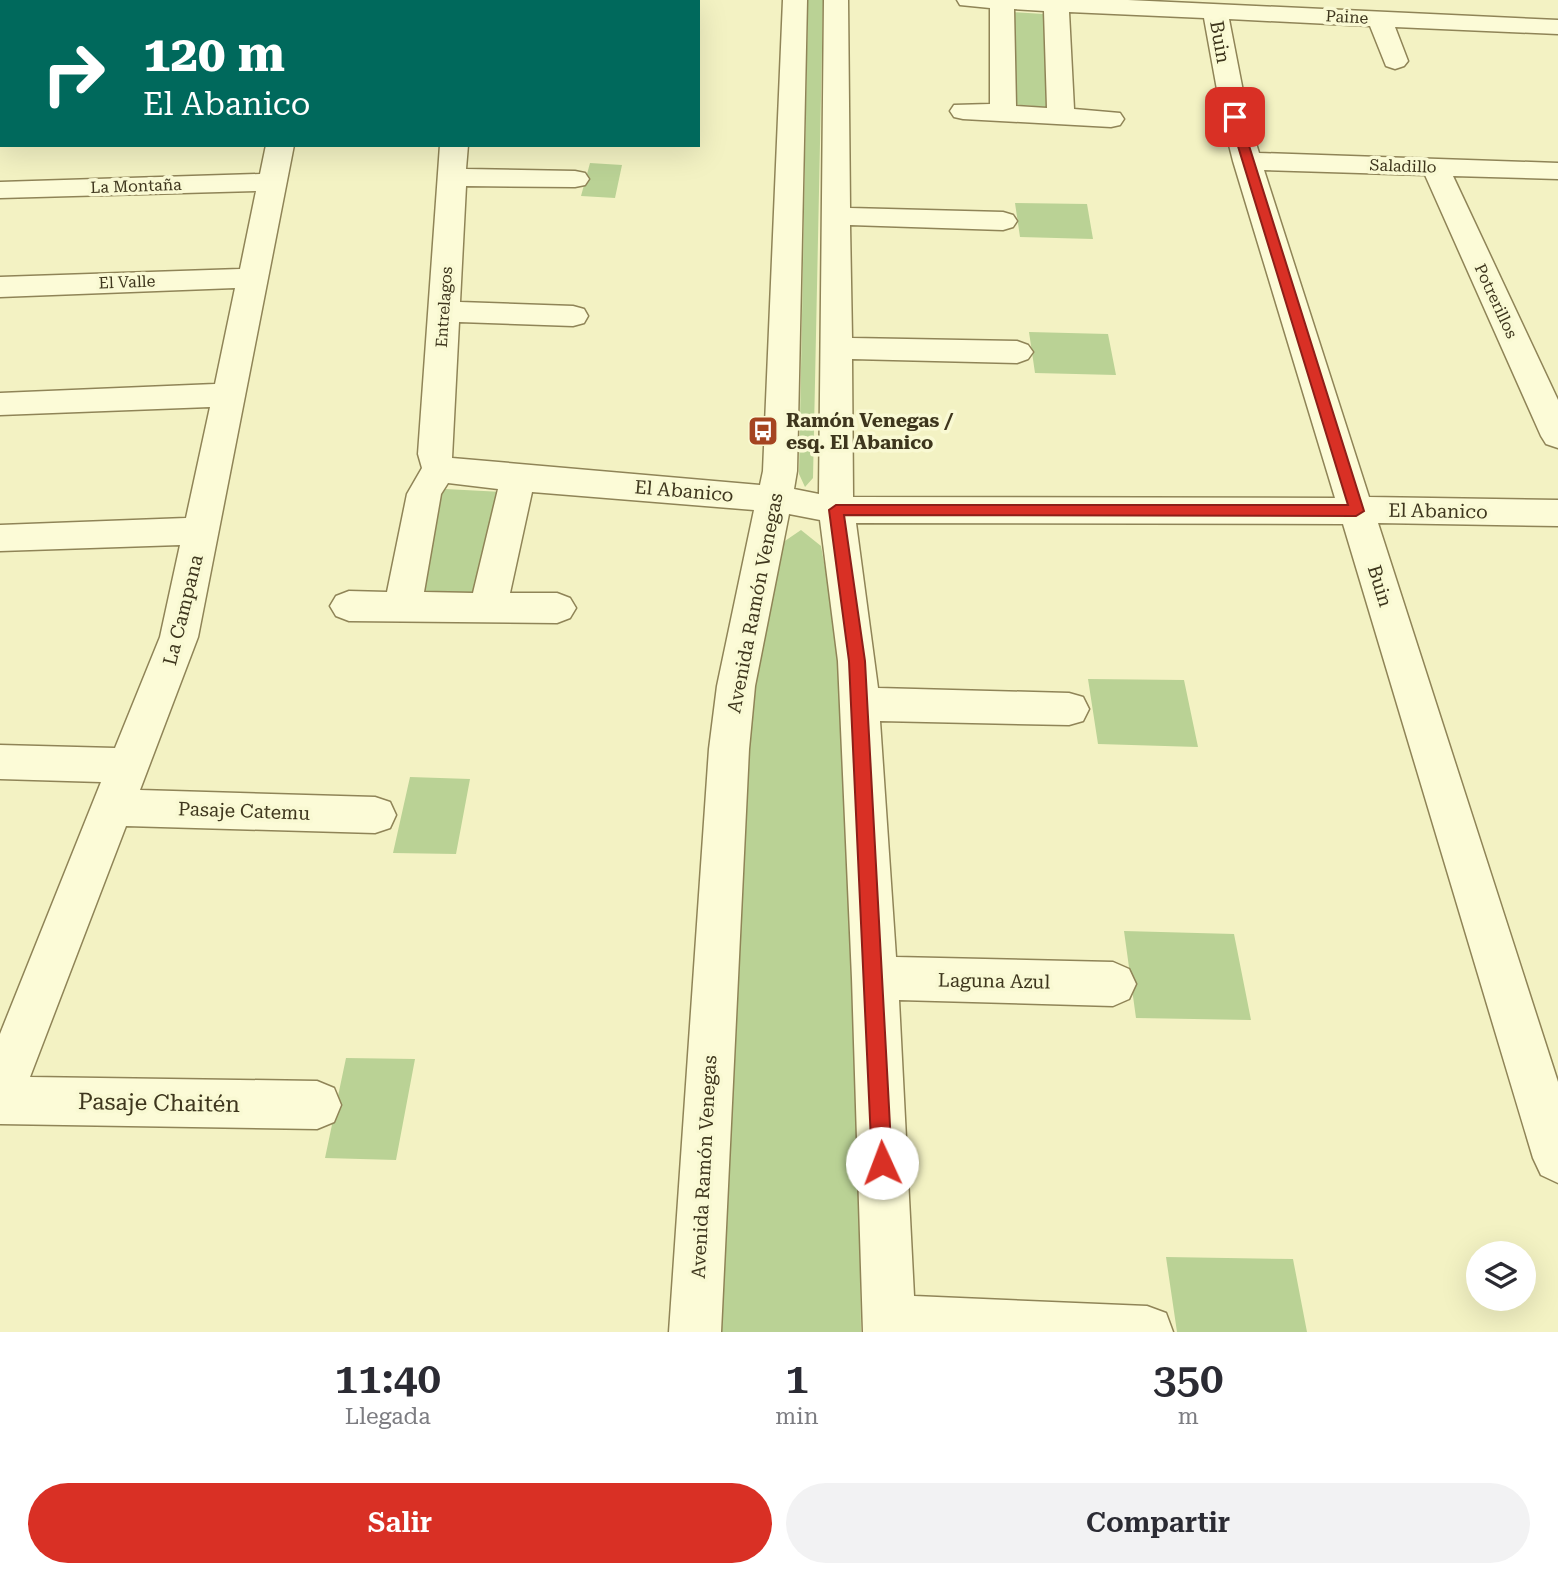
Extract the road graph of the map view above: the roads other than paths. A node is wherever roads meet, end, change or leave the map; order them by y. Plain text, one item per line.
1 (795, 0) edge
2 (836, 0) edge
3 (969, 0) edge
4 (1002, 2) edge
5 (1056, 4) junction
6 (1214, 11) junction
7 (1436, 11) edge
8 (1380, 19) junction
9 (1557, 28) edge
10 (1395, 61) dead end
11 (963, 111) dead end
12 (1003, 113) junction
13 (1061, 117) junction
14 (1111, 119) dead end
15 (280, 147) edge
16 (454, 147) edge
17 (1247, 161) junction
18 (1435, 167) junction
19 (1558, 171) edge
20 (452, 177) junction
21 (575, 178) dead end
22 (272, 182) junction
23 (0, 190) edge
24 (836, 216) junction
25 (1003, 221) dead end
26 (253, 278) junction
27 (0, 286) edge
28 (444, 312) junction
29 (573, 316) dead end
30 (835, 348) junction
31 (1017, 352) dead end
32 (229, 395) junction
33 (0, 404) edge
34 (1558, 436) edge
35 (440, 467) junction
36 (518, 477) junction
37 (776, 499) junction
38 (836, 510) junction
39 (1356, 511) junction
40 (1558, 513) edge
41 (202, 531) junction
42 (0, 538) edge
43 (349, 606) dead end
44 (403, 606) junction
45 (488, 607) junction
46 (557, 608) dead end
47 (859, 704) junction
48 (1069, 709) dead end
49 (0, 762) edge
50 (129, 766) junction
51 (113, 807) junction
52 (375, 814) dead end
53 (875, 978) junction
54 (1113, 984) dead end
55 (11, 1038) edge
56 (0, 1093) edge
57 (0, 1100) edge
58 (317, 1105) dead end
59 (1558, 1158) edge
60 (889, 1326) edge
61 (695, 1332) edge
62 (1147, 1332) edge

1 - 37 street, Avenida Ramón Venegas
2 - 24 street
3 - 4 street, Paine
4 - 5 street, Paine
4 - 12 street
5 - 6 street, Paine
5 - 13 street
6 - 8 street, Paine
6 - 17 street, Buin
7 - 8 street, Paine
7 - 9 street, Paine
8 - 10 street
11 - 12 street
12 - 13 street
13 - 14 street
15 - 22 street, La Campana
16 - 20 street, Entrelagos
17 - 18 street, Saladillo
17 - 39 street, Buin
18 - 19 street, Saladillo
18 - 34 street, Potrerillos
20 - 21 street
20 - 28 street, Entrelagos
22 - 23 street, La Montaña
22 - 26 street, La Campana
24 - 25 street
24 - 30 street
26 - 27 street, El Valle
26 - 32 street, La Campana
28 - 29 street
28 - 35 street, Entrelagos
30 - 31 street
30 - 38 street
32 - 33 street
32 - 41 street, La Campana
35 - 36 street, El Abanico
35 - 44 street
36 - 37 street, El Abanico
36 - 45 street
37 - 38 street, El Abanico
37 - 61 street, Avenida Ramón Venegas
38 - 39 street, El Abanico
38 - 47 street
39 - 40 street, El Abanico
39 - 59 street, Buin
41 - 42 street
41 - 50 street, La Campana
43 - 44 street
44 - 45 street
45 - 46 street
47 - 48 street
47 - 53 street
49 - 50 street
50 - 51 street, La Campana
51 - 52 street, Pasaje Catemu
51 - 55 street, La Campana
53 - 54 street, Laguna Azul
53 - 60 street
55 - 56 street, La Campana
57 - 58 street, Pasaje Chaitén
60 - 62 street

